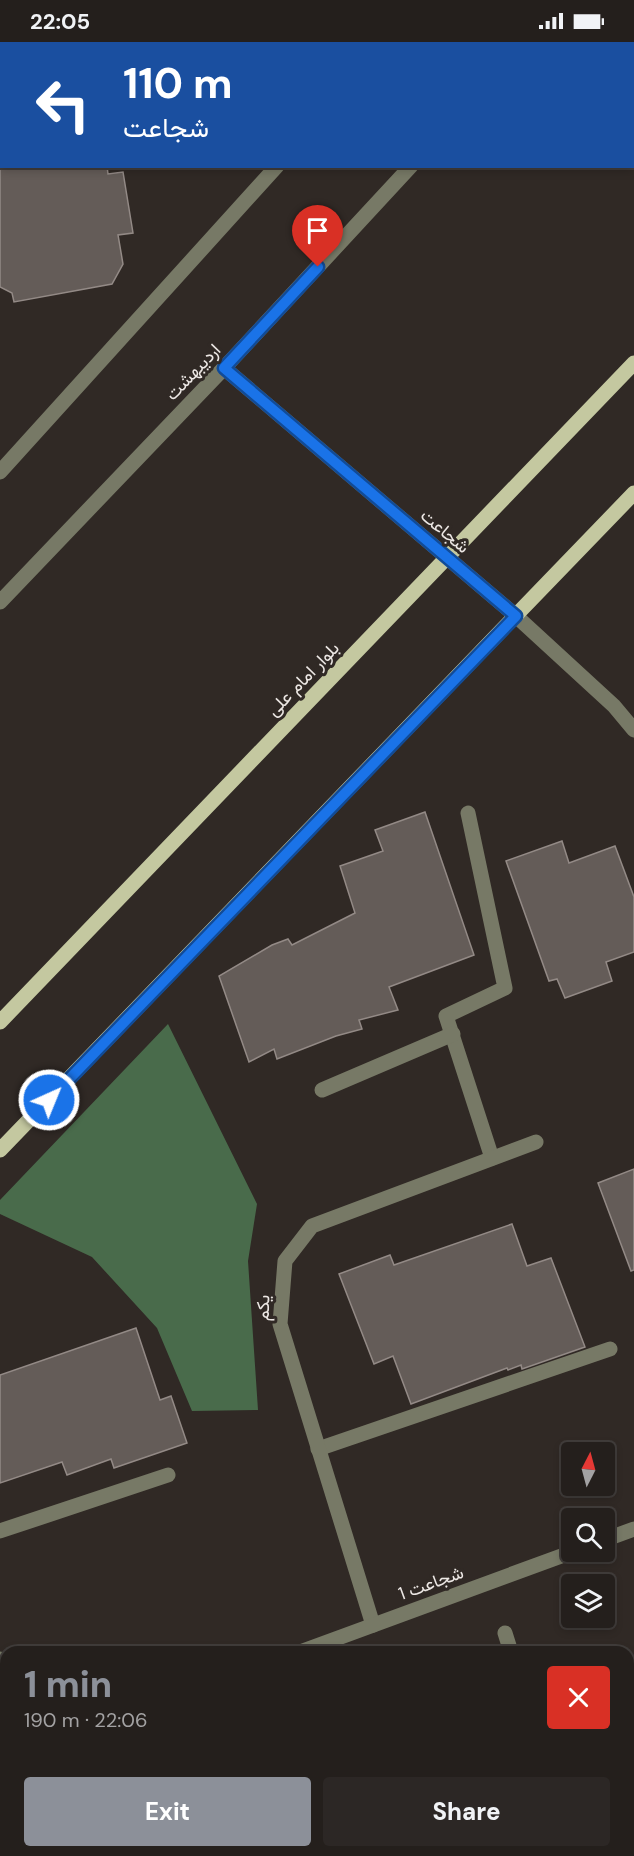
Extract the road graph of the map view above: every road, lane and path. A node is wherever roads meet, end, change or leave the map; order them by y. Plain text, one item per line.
1 (275, 168) edge
2 (409, 168) edge
3 (634, 363) edge
4 (224, 368) junction
5 (0, 472) edge
6 (634, 493) edge
7 (447, 558) junction
8 (0, 602) edge
9 (516, 616) junction
10 (634, 730) edge
11 (468, 813) dead end
12 (0, 1022) edge
13 (453, 1034) junction
14 (322, 1090) dead end
15 (536, 1142) dead end
16 (0, 1150) edge
17 (492, 1158) junction
18 (610, 1349) dead end
19 (318, 1449) junction
20 (168, 1475) dead end
21 (634, 1529) edge
22 (0, 1531) edge
23 (615, 1536) edge
24 (561, 1556) edge
25 (373, 1625) junction
26 (505, 1633) dead end
27 (316, 1646) edge
28 (509, 1646) edge

1 - 5 street
2 - 4 street, اردیبهشت
3 - 7 main road, بلوار امام علی
4 - 7 street, شجاعت
4 - 8 street, اردیبهشت
6 - 9 main road
7 - 9 street, شجاعت
7 - 12 main road, بلوار امام علی
9 - 10 street, شجاعت
9 - 16 main road
11 - 13 street
13 - 14 street
13 - 17 street
15 - 17 street, یکم
17 - 19 street, یکم
18 - 19 street
19 - 25 street, یکم
20 - 22 street
21 - 23 street
24 - 25 street, شجاعت 1
25 - 27 street, شجاعت 1
26 - 28 street

